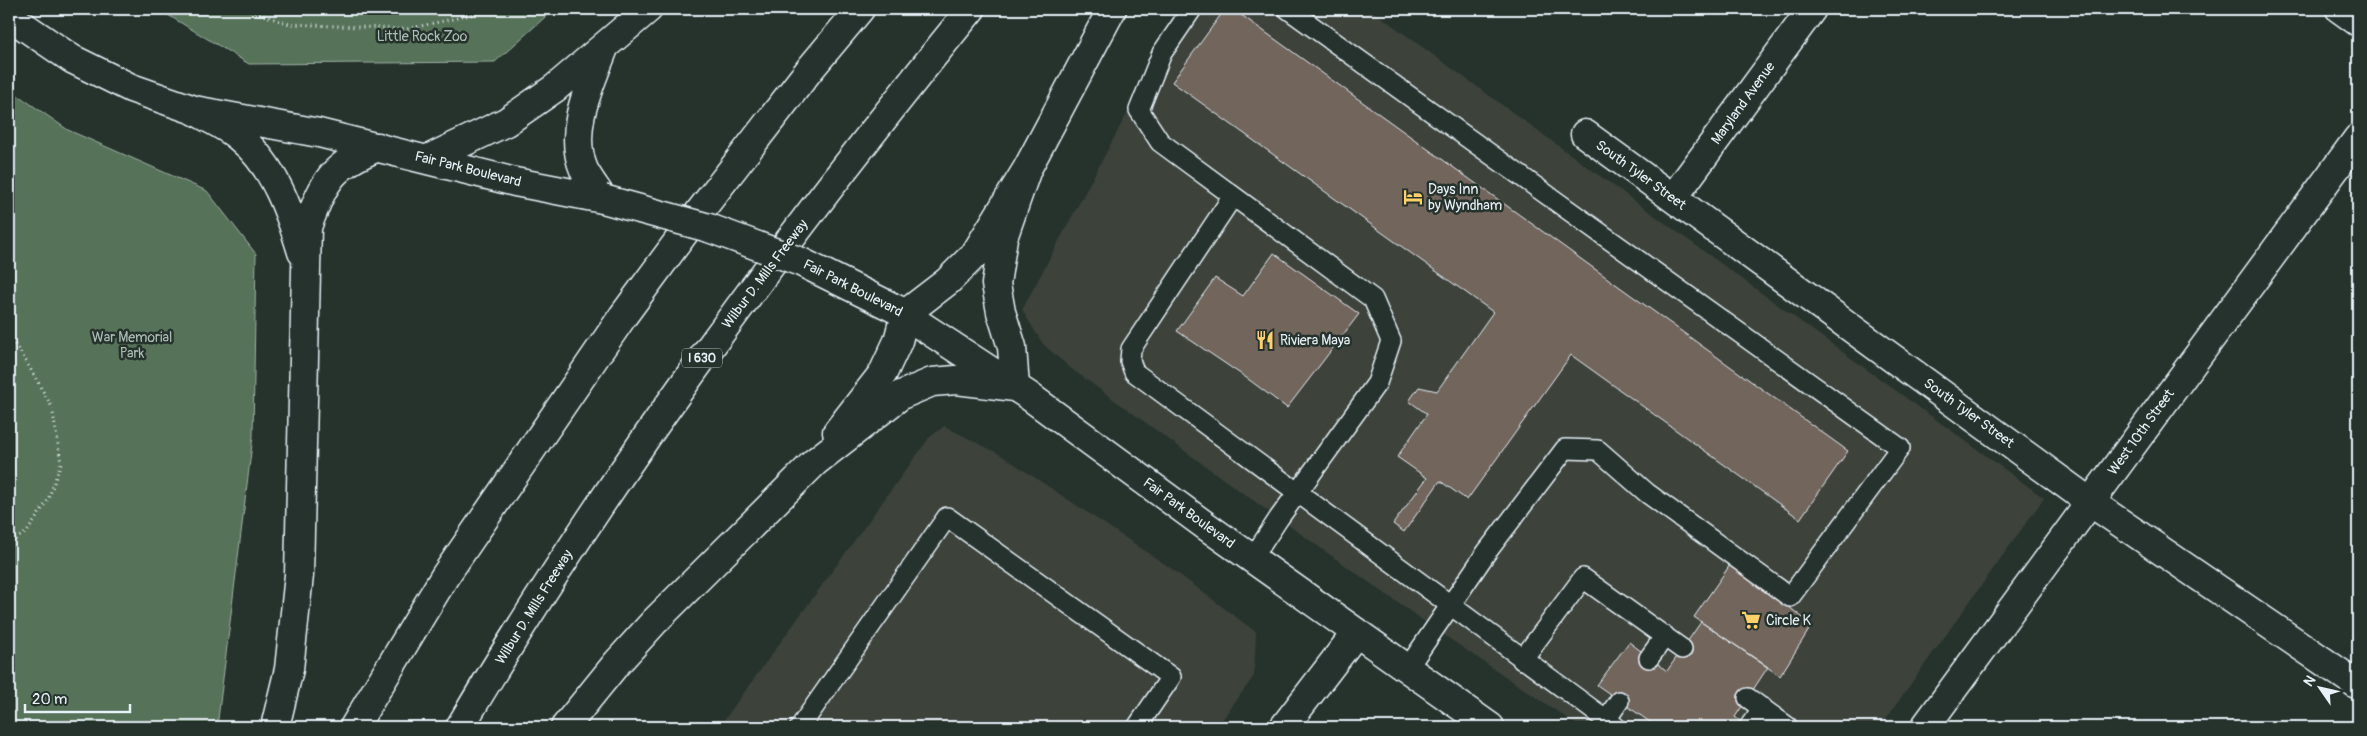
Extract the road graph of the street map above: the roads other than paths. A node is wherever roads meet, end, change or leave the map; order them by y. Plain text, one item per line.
1 (648, 9) edge
2 (860, 9) edge
3 (971, 9) edge
4 (1112, 9) edge
5 (1192, 9) edge
6 (1288, 9) edge
7 (1812, 9) edge
8 (2340, 9) edge
9 (9, 16) edge
10 (2358, 22) edge
11 (606, 44) junction
12 (194, 110) junction
13 (1585, 134) dead end
14 (2358, 138) edge
15 (378, 147) junction
16 (428, 159) junction
17 (1027, 169) junction
18 (1233, 196) junction
19 (1673, 198) junction
20 (603, 199) junction
21 (306, 268) junction
22 (901, 311) junction
23 (1015, 387) junction
24 (815, 462) junction
25 (1297, 493) junction
26 (2090, 502) junction
27 (1252, 559) junction
28 (1450, 606) junction
29 (1356, 633) junction
30 (1665, 636) junction
31 (1682, 649) dead end
32 (1649, 658) dead end
33 (1522, 660) junction
34 (1407, 669) junction
35 (2358, 685) edge
36 (1619, 701) dead end
37 (1611, 724) edge
38 (275, 727) edge
39 (354, 727) edge
40 (460, 727) edge
41 (565, 727) edge
42 (800, 727) edge
43 (1137, 727) edge
44 (1284, 727) edge
45 (1490, 727) edge
46 (1748, 727) edge
47 (1788, 727) edge
48 (1925, 727) edge

1 - 11 main road
2 - 39 main road
3 - 40 main road, Wilbur D. Mills Freeway / I 630
4 - 17 main road
5 - 18 lane
6 - 28 lane
7 - 19 main road, Maryland Avenue
8 - 10 main road
9 - 12 main road, Fair Park Boulevard
11 - 16 main road
11 - 20 main road
12 - 15 main road, Fair Park Boulevard
12 - 21 main road
13 - 19 main road, South Tyler Street
14 - 26 main road, West 10th Street
15 - 16 main road, Fair Park Boulevard
15 - 21 main road
16 - 20 main road, Fair Park Boulevard
17 - 22 main road
17 - 23 main road
18 - 25 lane
18 - 25 lane
19 - 26 main road, South Tyler Street
20 - 22 main road, Fair Park Boulevard, bridge
21 - 38 main road
22 - 23 main road, Fair Park Boulevard
22 - 24 main road
23 - 24 main road
23 - 27 main road, Fair Park Boulevard
24 - 41 main road
25 - 27 lane
25 - 28 lane
26 - 35 main road, South Tyler Street
26 - 48 main road, West 10th Street
27 - 29 main road, Fair Park Boulevard
28 - 33 lane
28 - 34 lane
29 - 34 main road, Fair Park Boulevard
29 - 44 main road
30 - 31 lane
30 - 32 lane
30 - 33 lane
33 - 37 lane
34 - 45 main road, Fair Park Boulevard
36 - 37 lane
42 - 43 lane
46 - 47 lane

